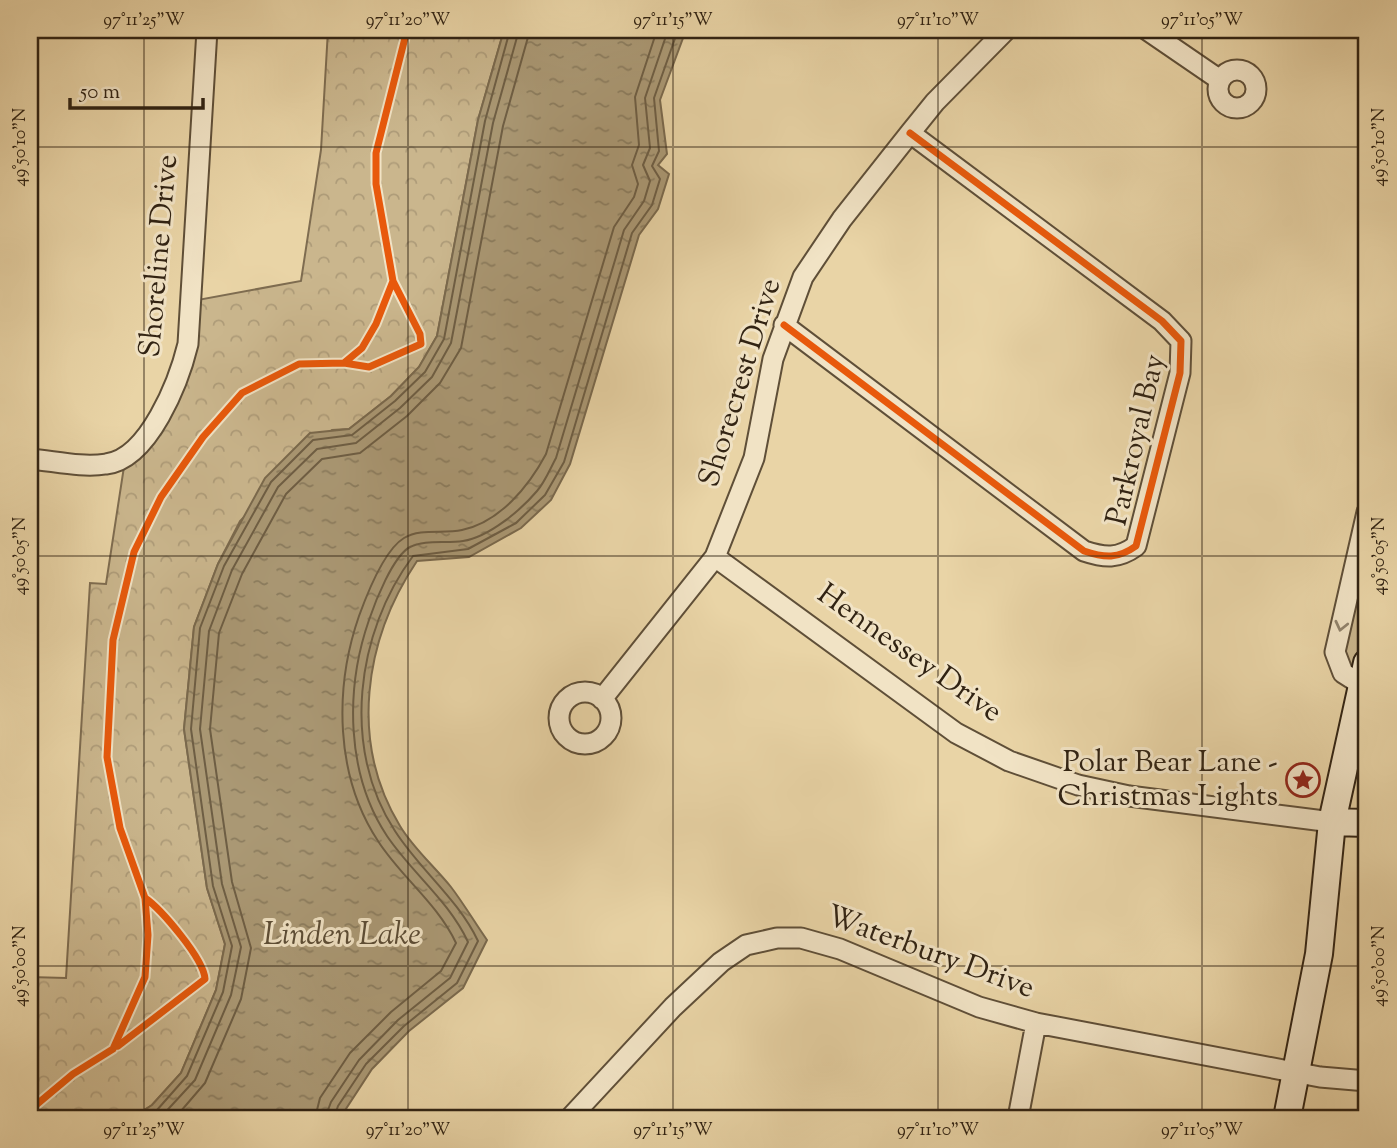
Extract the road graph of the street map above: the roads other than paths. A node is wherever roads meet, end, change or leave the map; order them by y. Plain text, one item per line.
1 (207, 30) edge
2 (1006, 30) edge
3 (1147, 30) edge
4 (1220, 80) dead end
5 (909, 132) junction
6 (784, 325) junction
7 (30, 459) edge
8 (1367, 512) edge
9 (715, 557) junction
10 (1365, 674) edge
11 (602, 699) dead end
12 (1332, 822) junction
13 (1367, 823) edge
14 (1036, 1023) junction
15 (1295, 1072) junction
16 (1367, 1081) edge
17 (569, 1118) edge
18 (1018, 1118) edge
19 (1287, 1118) edge

1 - 7 street, Shoreline Drive
2 - 5 street, Shorecrest Drive
3 - 4 street
5 - 6 street, Shorecrest Drive
5 - 6 street, Parkroyal Bay
6 - 9 street, Shorecrest Drive
8 -> 10 street
9 - 11 street, Shorecrest Drive
9 - 12 street, Hennessey Drive
10 - 12 street
12 - 13 street, Hennessey Drive
12 - 15 street
14 - 15 street, Waterbury Drive
14 - 17 street, Waterbury Drive
14 - 18 street
15 - 16 street, Waterbury Drive
15 - 19 street

